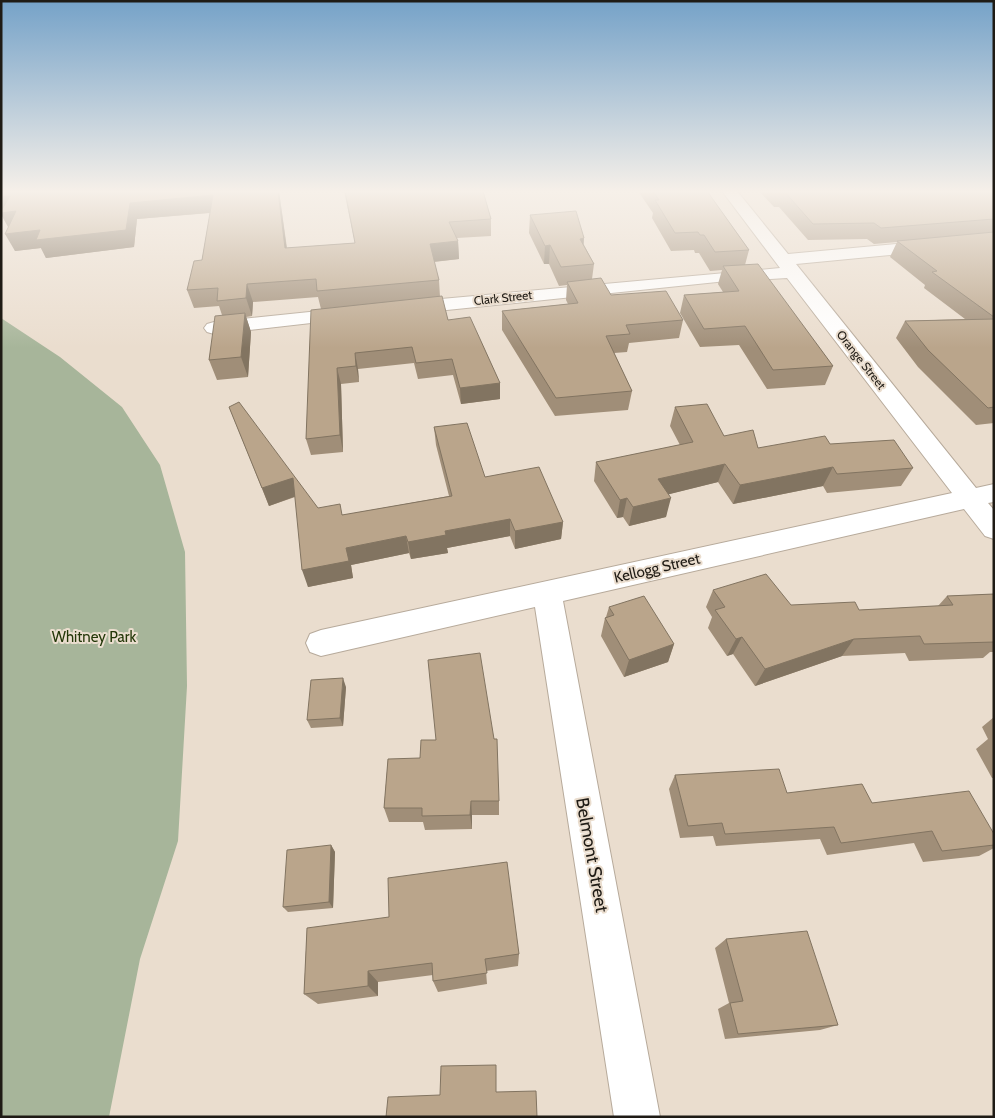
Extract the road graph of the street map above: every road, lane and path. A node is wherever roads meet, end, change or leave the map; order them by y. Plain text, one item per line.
1 (770, 243) edge
2 (969, 243) edge
3 (788, 266) junction
4 (392, 310) edge
5 (362, 313) edge
6 (214, 328) edge
7 (981, 496) edge
8 (994, 529) edge
9 (547, 592) junction
10 (321, 643) dead end
11 (637, 1117) edge

1 - 3 street, Orange Street
2 - 3 street, Clark Street
3 - 4 street, Clark Street
3 - 7 street, Orange Street
5 - 6 street
7 - 8 street, Orange Street
7 - 9 street, Kellogg Street
9 - 10 street, Kellogg Street
9 - 11 street, Belmont Street

